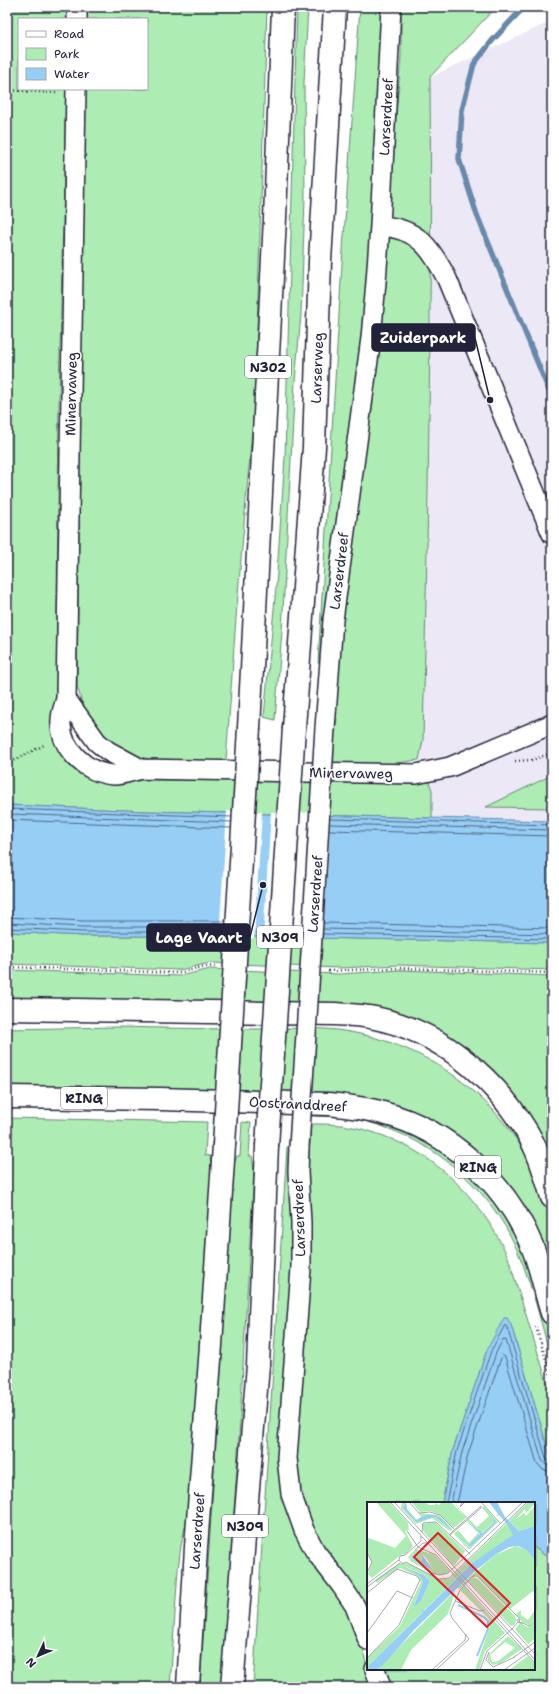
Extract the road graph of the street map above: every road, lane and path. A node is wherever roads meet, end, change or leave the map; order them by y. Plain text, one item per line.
1 (77, 7) edge
2 (283, 7) edge
3 (335, 7) edge
4 (391, 7) edge
5 (77, 18) edge
6 (7, 90) edge
7 (70, 91) edge
8 (380, 226) junction
9 (552, 534) edge
10 (66, 699) junction
11 (552, 724) edge
12 (249, 728) joint
13 (50, 742) dead end
14 (552, 753) edge
15 (511, 760) dead end
16 (7, 764) edge
17 (141, 769) junction
18 (7, 1009) edge
19 (7, 1097) edge
20 (552, 1197) edge
21 (543, 1317) edge
22 (552, 1379) edge
23 (367, 1637) edge
24 (375, 1670) edge
25 (188, 1687) edge
26 (232, 1687) edge
27 (381, 1687) edge

1 - 5 street
2 - 12 main road, N302
3 - 26 main road, Larserweg / N309, bridge
4 - 8 street, Larserdreef
6 - 7 path
7 - 10 street, Minervaweg
8 - 9 street
8 - 23 street, Larserdreef, bridge
10 - 17 street, Minervaweg
10 - 17 street, Minervaweg
11 - 17 street, Minervaweg
12 - 25 main road, Larserdreef / N309, bridge
13 - 16 path
14 - 15 path
18 - 20 main road
19 - 21 main road, Oostranddreef / RING
21 - 22 path
24 - 27 street

